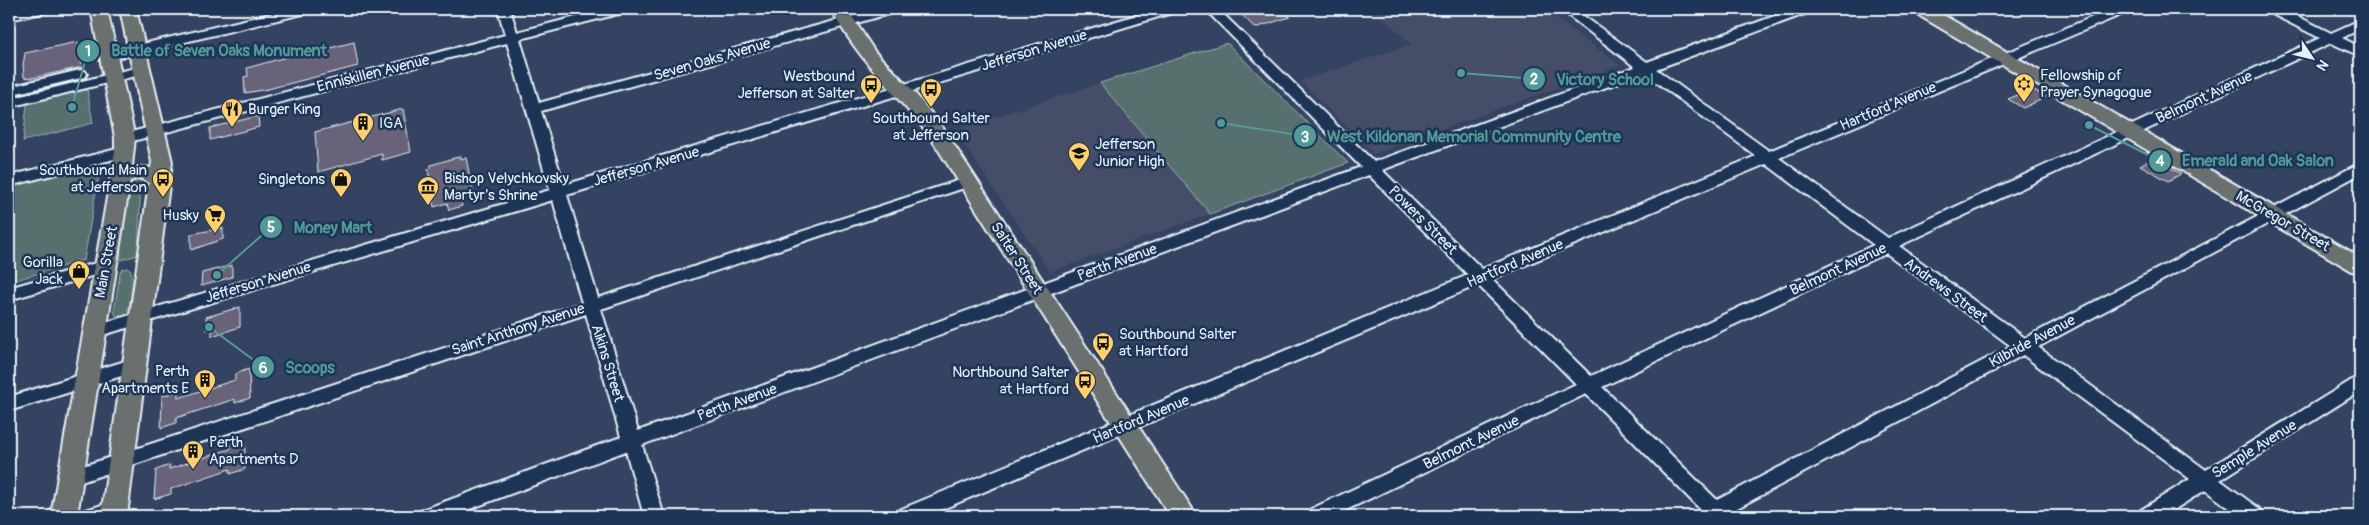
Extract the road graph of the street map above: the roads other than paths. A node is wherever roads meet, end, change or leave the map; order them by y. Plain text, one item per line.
1 (42, 9) edge
2 (99, 9) edge
3 (128, 9) edge
4 (306, 9) edge
5 (504, 9) edge
6 (621, 9) edge
7 (891, 9) edge
8 (1170, 9) edge
9 (1211, 9) edge
10 (1566, 9) edge
11 (1805, 9) edge
12 (1921, 9) edge
13 (2123, 9) edge
14 (2273, 9) edge
15 (842, 15) edge
16 (9, 16) edge
17 (2360, 24) edge
18 (511, 37) junction
19 (2331, 37) junction
20 (2360, 52) edge
21 (2005, 57) junction
22 (141, 61) junction
23 (110, 67) junction
24 (1646, 68) junction
25 (901, 90) junction
26 (9, 91) edge
27 (9, 103) edge
28 (532, 109) junction
29 (155, 129) junction
30 (2131, 131) junction
31 (125, 145) junction
32 (1765, 157) junction
33 (2360, 168) edge
34 (1371, 169) junction
35 (121, 177) junction
36 (159, 180) junction
37 (9, 181) edge
38 (968, 182) junction
39 (558, 192) junction
40 (2271, 214) junction
41 (1887, 246) junction
42 (106, 266) junction
43 (2360, 266) edge
44 (1481, 278) junction
45 (1039, 291) junction
46 (9, 294) edge
47 (590, 306) junction
48 (142, 317) junction
49 (93, 332) junction
50 (2023, 346) junction
51 (135, 365) junction
52 (85, 380) junction
53 (2360, 382) edge
54 (1588, 385) junction
55 (9, 404) edge
56 (1125, 425) junction
57 (632, 441) junction
58 (121, 460) junction
59 (69, 478) junction
60 (2204, 480) junction
61 (115, 513) edge
62 (1714, 514) edge
63 (64, 516) edge
64 (93, 516) edge
65 (429, 516) edge
66 (654, 516) edge
67 (906, 516) edge
68 (1184, 516) edge
69 (1316, 516) edge
70 (2148, 516) edge
71 (2254, 516) edge

1 - 16 street
2 - 23 main road, Main Street
3 - 22 main road
4 - 22 street
5 - 18 street, Aikins Street
6 - 18 street, Enniskillen Avenue
7 - 15 street, Seven Oaks Avenue
8 - 25 street, Jefferson Avenue
9 - 34 street, Powers Street
10 - 24 street, Andrews Street
11 - 24 street, Perth Avenue
12 - 21 main road, McGregor Street
13 - 21 street, Hartford Avenue
14 - 19 street
15 - 25 main road, Salter Street
15 - 28 street, Seven Oaks Avenue
17 - 19 street, Belmont Avenue
18 - 28 street, Aikins Street
18 - 29 street, Enniskillen Avenue
19 - 20 street
19 - 30 street, Belmont Avenue
21 - 30 main road, McGregor Street
21 - 32 street, Hartford Avenue
22 - 23 street
22 - 23 street
22 - 29 main road
23 - 26 street
23 - 27 street
23 - 31 main road, Main Street
24 - 32 street, Andrews Street
24 - 34 street, Perth Avenue
25 - 38 main road, Salter Street
25 - 39 street, Jefferson Avenue
28 - 39 street, Aikins Street
29 - 31 street, Enniskillen Avenue
29 - 36 main road
30 - 40 main road, McGregor Street
30 - 41 street, Belmont Avenue
31 - 35 main road, Main Street
31 - 37 street, Enniskillen Avenue
32 - 41 street, Andrews Street
32 - 44 street, Hartford Avenue
33 - 40 street, Kilbride Avenue
34 - 44 street, Powers Street
34 - 45 street, Perth Avenue
35 - 36 main road
35 - 42 main road, Main Street
36 - 48 main road
38 - 45 main road, Salter Street
38 - 47 street, Saint Anthony Avenue
39 - 47 street, Aikins Street
39 - 48 street, Jefferson Avenue
40 - 43 main road, McGregor Street
40 - 50 street, Kilbride Avenue
41 - 50 street, Andrews Street
41 - 54 street, Belmont Avenue
42 - 46 street
42 - 49 main road, Main Street
44 - 54 street, Powers Street
44 - 56 street, Hartford Avenue
45 - 56 main road, Salter Street
45 - 57 street, Perth Avenue
47 - 57 street, Aikins Street
47 - 58 street, Saint Anthony Avenue
48 - 49 street, Jefferson Avenue
48 - 51 main road
49 - 52 main road, Main Street
50 - 60 street, Andrews Street
50 - 62 street, Kilbride Avenue
51 - 52 street
51 - 58 main road
52 - 55 street
52 - 59 main road, Main Street
53 - 60 street, Semple Avenue
54 - 62 street, Powers Street
54 - 69 street, Belmont Avenue
56 - 67 street, Hartford Avenue
56 - 68 main road, Salter Street
57 - 65 street, Perth Avenue
57 - 66 street, Aikins Street
58 - 59 street, Saint Anthony Avenue
58 - 61 main road
59 - 63 main road, Main Street
60 - 70 street, Semple Avenue
60 - 71 street, Andrews Street
61 - 64 street

